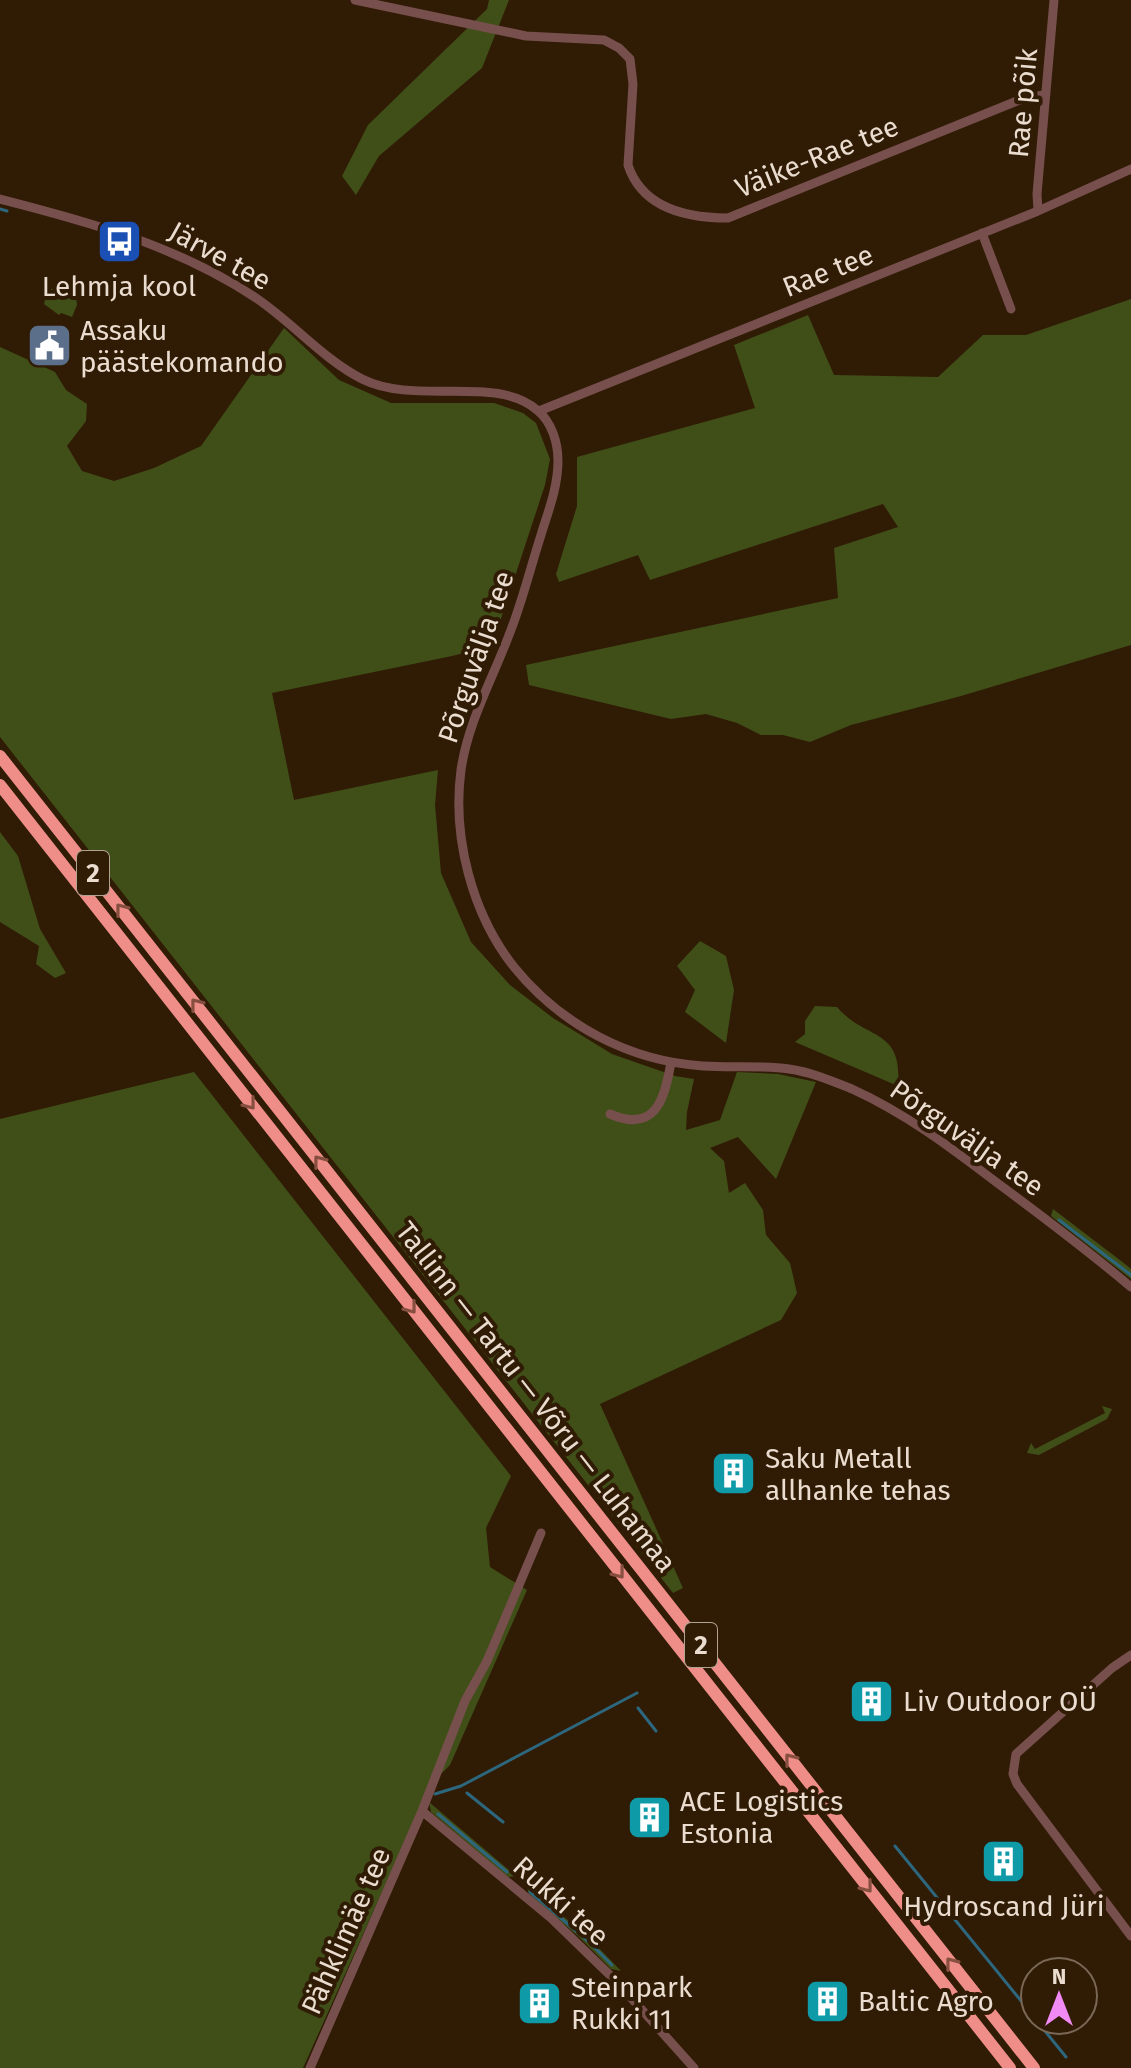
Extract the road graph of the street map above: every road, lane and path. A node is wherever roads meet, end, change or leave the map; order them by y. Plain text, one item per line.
1 (355, 0) edge
2 (1054, 0) edge
3 (1046, 94) junction
4 (1131, 169) edge
5 (0, 199) edge
6 (1038, 211) junction
7 (982, 233) junction
8 (1011, 309) dead end
9 (539, 411) junction
10 (0, 756) edge
11 (0, 785) edge
12 (671, 1062) junction
13 (610, 1114) dead end
14 (1131, 1287) edge
15 (541, 1533) dead end
16 (1131, 1655) edge
17 (422, 1811) junction
18 (1131, 1936) edge
19 (310, 2068) edge
20 (694, 2068) edge
21 (1010, 2068) edge
22 (1034, 2068) edge

1 - 3 street, Väike-Rae tee
2 - 3 street, Rae põik
3 - 6 street, Rae põik
4 - 6 street, Rae tee
5 - 9 street, Järve tee
6 - 7 street, Rae tee
7 - 8 street
7 - 9 street, Rae tee
9 - 12 street, Põrguvälja tee
22 -> 10 highway, Tallinn — Tartu — Võru — Luhamaa / 2
11 -> 21 highway, Tallinn — Tartu — Võru — Luhamaa / 2
12 - 13 street
12 - 14 street, Põrguvälja tee
15 - 17 street, Pähklimäe tee
16 - 18 street
17 - 19 street, Pähklimäe tee
17 - 20 street, Rukki tee

